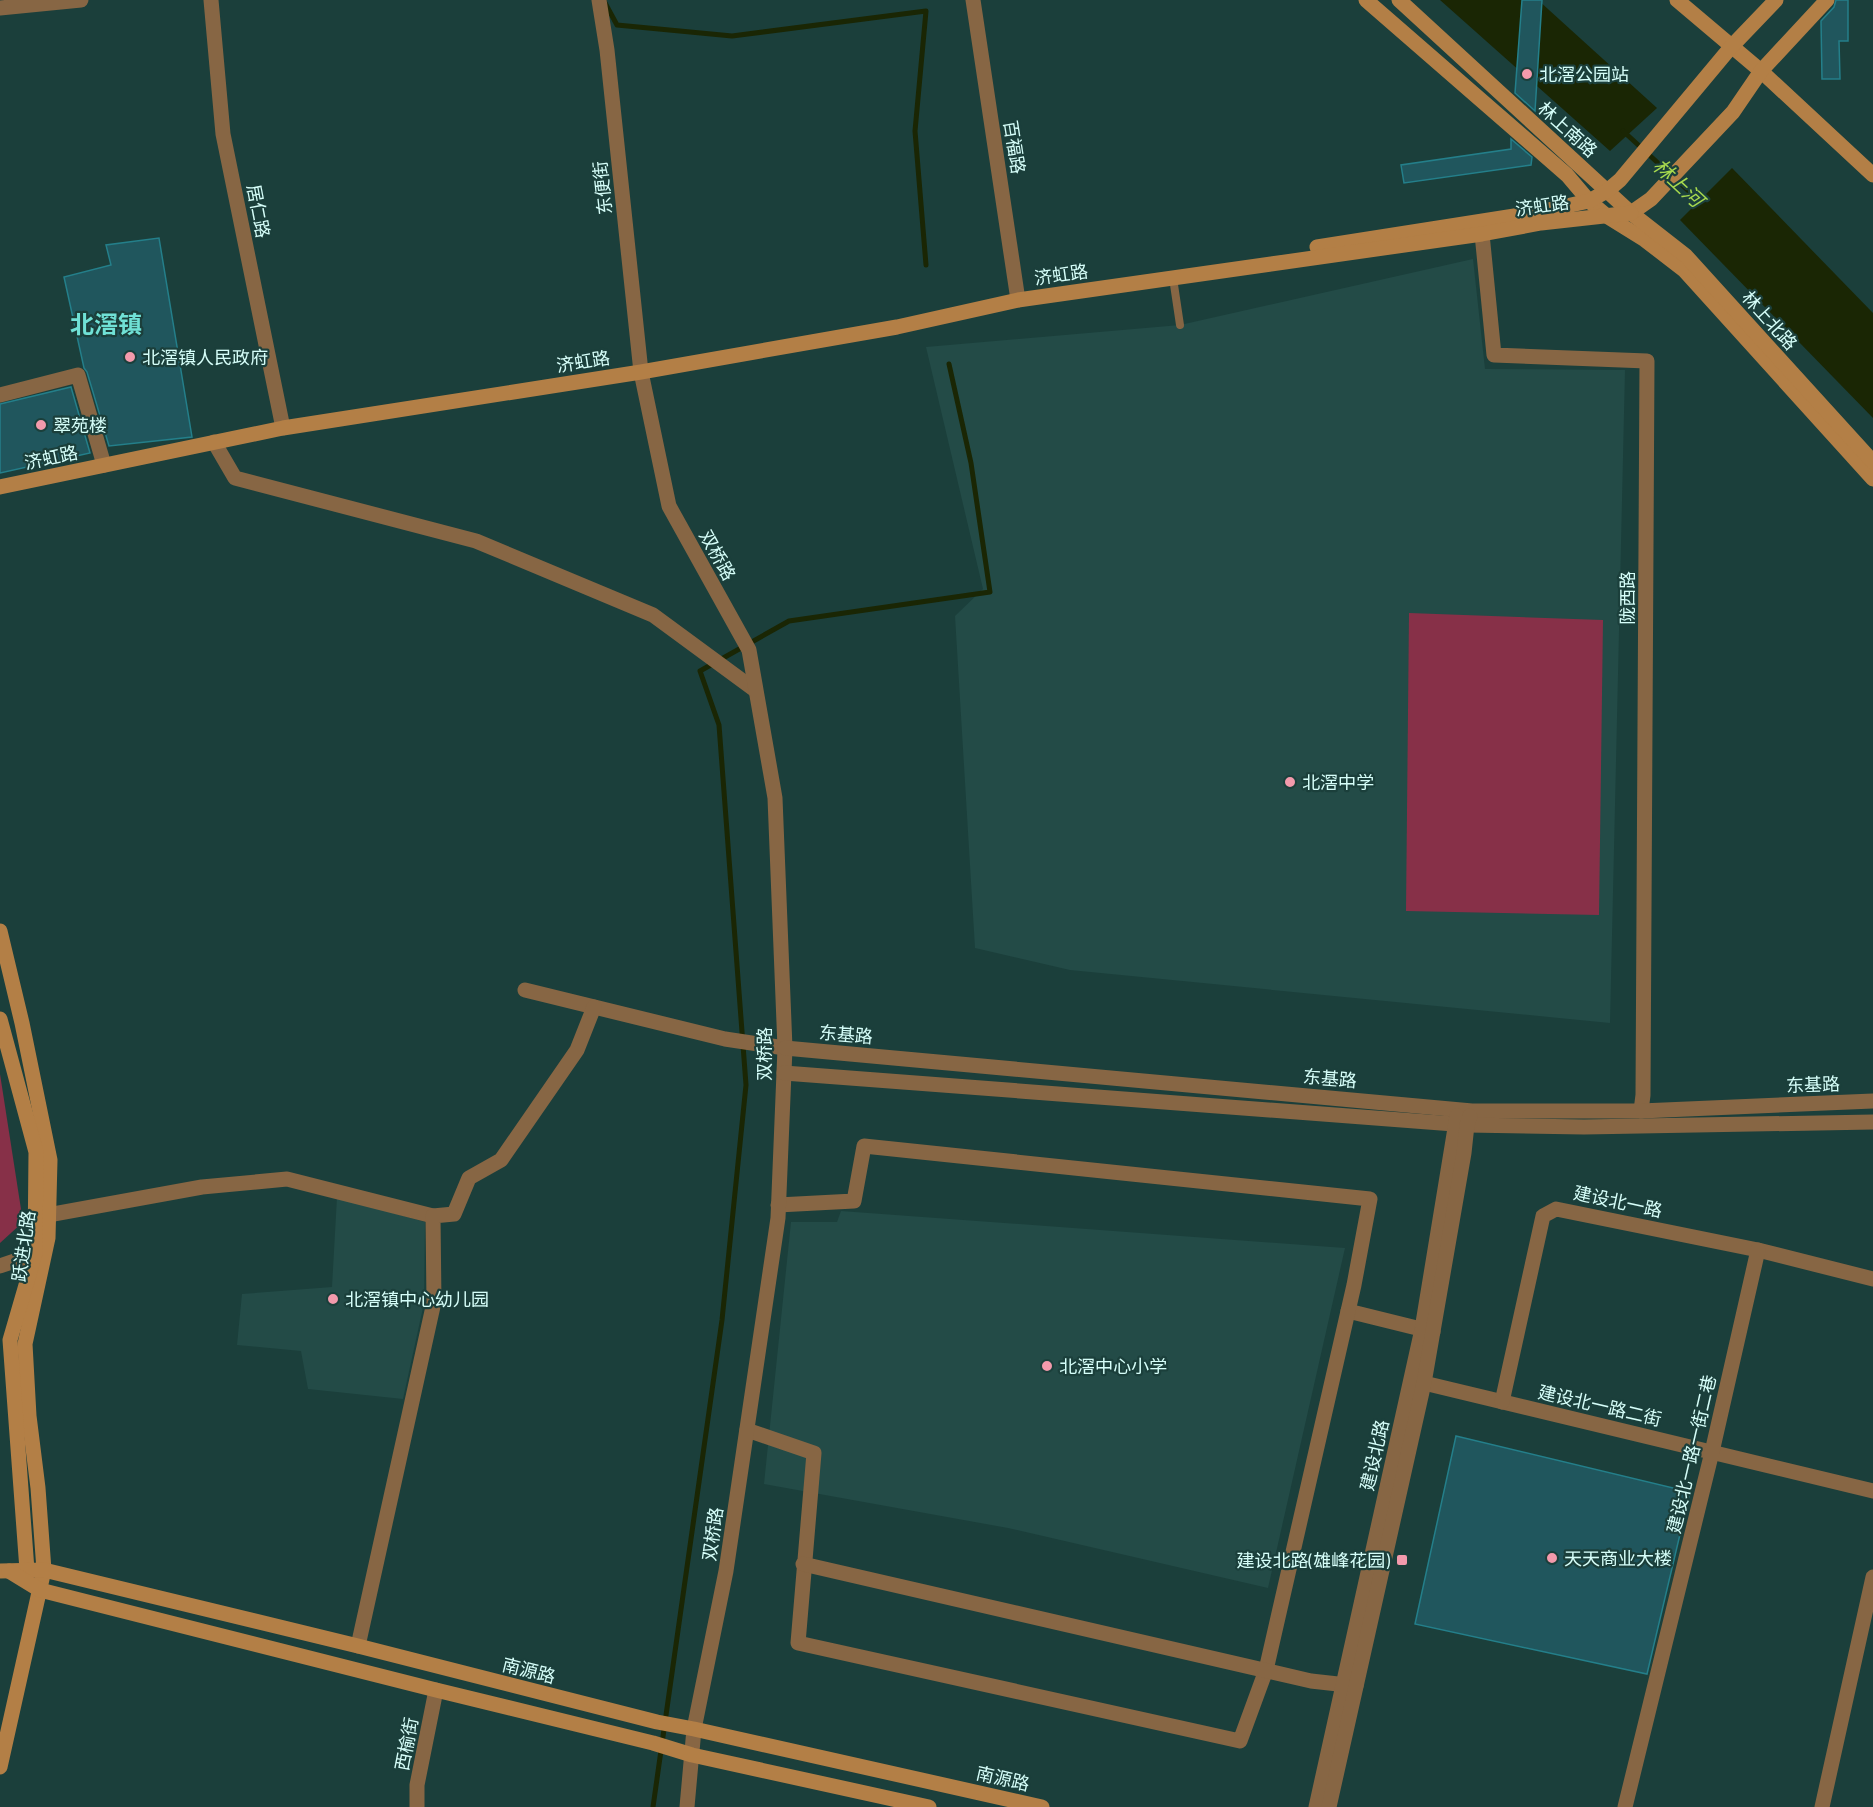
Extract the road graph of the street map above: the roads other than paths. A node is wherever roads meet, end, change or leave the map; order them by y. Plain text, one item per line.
1 (81, 0) edge
2 (211, 0) edge
3 (599, 0) edge
4 (973, 0) edge
5 (1366, 0) edge
6 (1399, 0) edge
7 (1677, 0) edge
8 (1776, 0) edge
9 (1827, 0) edge
10 (0, 8) edge
11 (1731, 47) junction
12 (1761, 71) junction
13 (1873, 175) edge
14 (1606, 191) junction
15 (1589, 201) junction
16 (1631, 213) junction
17 (1608, 217) junction
18 (1482, 234) junction
19 (1173, 278) junction
20 (1018, 300) junction
21 (1180, 325) dead end
22 (641, 372) junction
23 (0, 395) edge
24 (283, 428) junction
25 (214, 442) junction
26 (1873, 462) edge
27 (104, 465) junction
28 (1873, 479) edge
29 (0, 487) edge
30 (755, 690) junction
31 (0, 931) edge
32 (525, 990) dead end
33 (594, 1007) junction
34 (0, 1019) edge
35 (785, 1048) junction
36 (784, 1073) junction
37 (1873, 1101) edge
38 (1641, 1110) junction
39 (1463, 1118) junction
40 (1873, 1122) edge
41 (778, 1205) junction
42 (48, 1215) junction
43 (433, 1216) junction
44 (1758, 1250) junction
45 (35, 1254) junction
46 (0, 1266) edge
47 (1873, 1279) edge
48 (1348, 1311) junction
49 (1428, 1330) junction
50 (1424, 1383) junction
51 (1502, 1402) junction
52 (747, 1430) junction
53 (1712, 1452) junction
54 (1873, 1491) edge
55 (804, 1564) junction
56 (27, 1570) junction
57 (44, 1570) junction
58 (4, 1571) edge
59 (1873, 1577) edge
60 (40, 1590) junction
61 (357, 1646) junction
62 (1266, 1670) junction
63 (1349, 1686) junction
64 (436, 1690) junction
65 (5, 1725) edge
66 (694, 1729) junction
67 (692, 1755) junction
68 (0, 1767) edge
69 (417, 1807) edge
70 (687, 1807) edge
71 (929, 1807) edge
72 (1042, 1807) edge
73 (1316, 1807) edge
74 (1329, 1807) edge
75 (1625, 1807) edge
76 (1822, 1807) edge

1 - 10 street
2 - 24 street, 居仁路
3 - 22 street, 东便街
4 - 20 street, 百福路
5 - 15 main road
6 - 14 main road, 林上南路
7 - 11 main road
8 - 11 main road, 济虹路
9 - 12 main road
11 - 12 main road
11 - 14 main road, 济虹路
12 - 13 main road
12 - 16 main road
14 - 15 main road, 济虹路
14 - 16 main road, 林上南路
15 - 17 main road
15 - 19 main road, 济虹路
16 - 17 main road, 济虹路
16 - 26 main road, 林上北路
17 - 18 main road, 济虹路
17 - 28 main road
18 - 19 main road, 济虹路
18 - 38 street, 陇西路
19 - 20 main road, 济虹路
19 - 21 lane
20 - 22 main road, 济虹路
22 - 24 main road, 济虹路
22 - 30 street, 双桥路
23 - 27 street
24 - 25 main road, 济虹路
25 - 27 main road, 济虹路
25 - 30 street
27 - 29 main road, 济虹路
30 - 35 street, 双桥路
31 - 42 main road, 跃进北路
32 - 33 street, 东基路
33 - 35 street, 东基路
33 - 43 street
34 - 45 main road, 跃进北路
35 - 36 street, 双桥路
35 - 39 street, 东基路
36 - 39 street, 东基路
36 - 41 street, 双桥路
37 - 38 street, 东基路
38 - 39 street, 东基路
39 - 40 street, 东基路
39 - 49 street, 建设北路
41 - 48 street
41 - 52 street, 双桥路
42 - 43 street
42 - 57 main road, 跃进北路
43 - 61 street
44 - 47 street, 建设北一路
44 - 51 street, 建设北一路
44 - 53 street, 建设北一路一街二巷
45 - 46 street
45 - 56 main road, 跃进北路
48 - 49 street
48 - 62 street
49 - 50 street, 建设北路
49 - 63 street, 建设北路
50 - 51 street, 建设北一路二街
50 - 63 street, 建设北路
51 - 53 street, 建设北一路二街
52 - 55 street
52 - 66 street, 双桥路
53 - 54 street, 建设北一路二街
53 - 75 street, 建设北一路一街二巷
55 - 62 street
55 - 62 street
56 - 57 main road, 南源路
56 - 58 main road, 南源路
57 - 60 main road, 跃进北路
57 - 61 main road, 南源路
58 - 60 main road, 南源路
59 - 76 street
60 - 64 main road, 南源路
60 - 65 main road, 跃进北路
61 - 66 main road, 南源路
62 - 63 street
63 - 73 street, 建设北路
63 - 74 street, 建设北路
64 - 67 main road, 南源路
64 - 69 street, 西榆街
65 - 68 main road, 跃进北路
66 - 67 street, 双桥路
66 - 72 main road, 南源路
67 - 70 street, 双桥路
67 - 71 main road, 南源路

